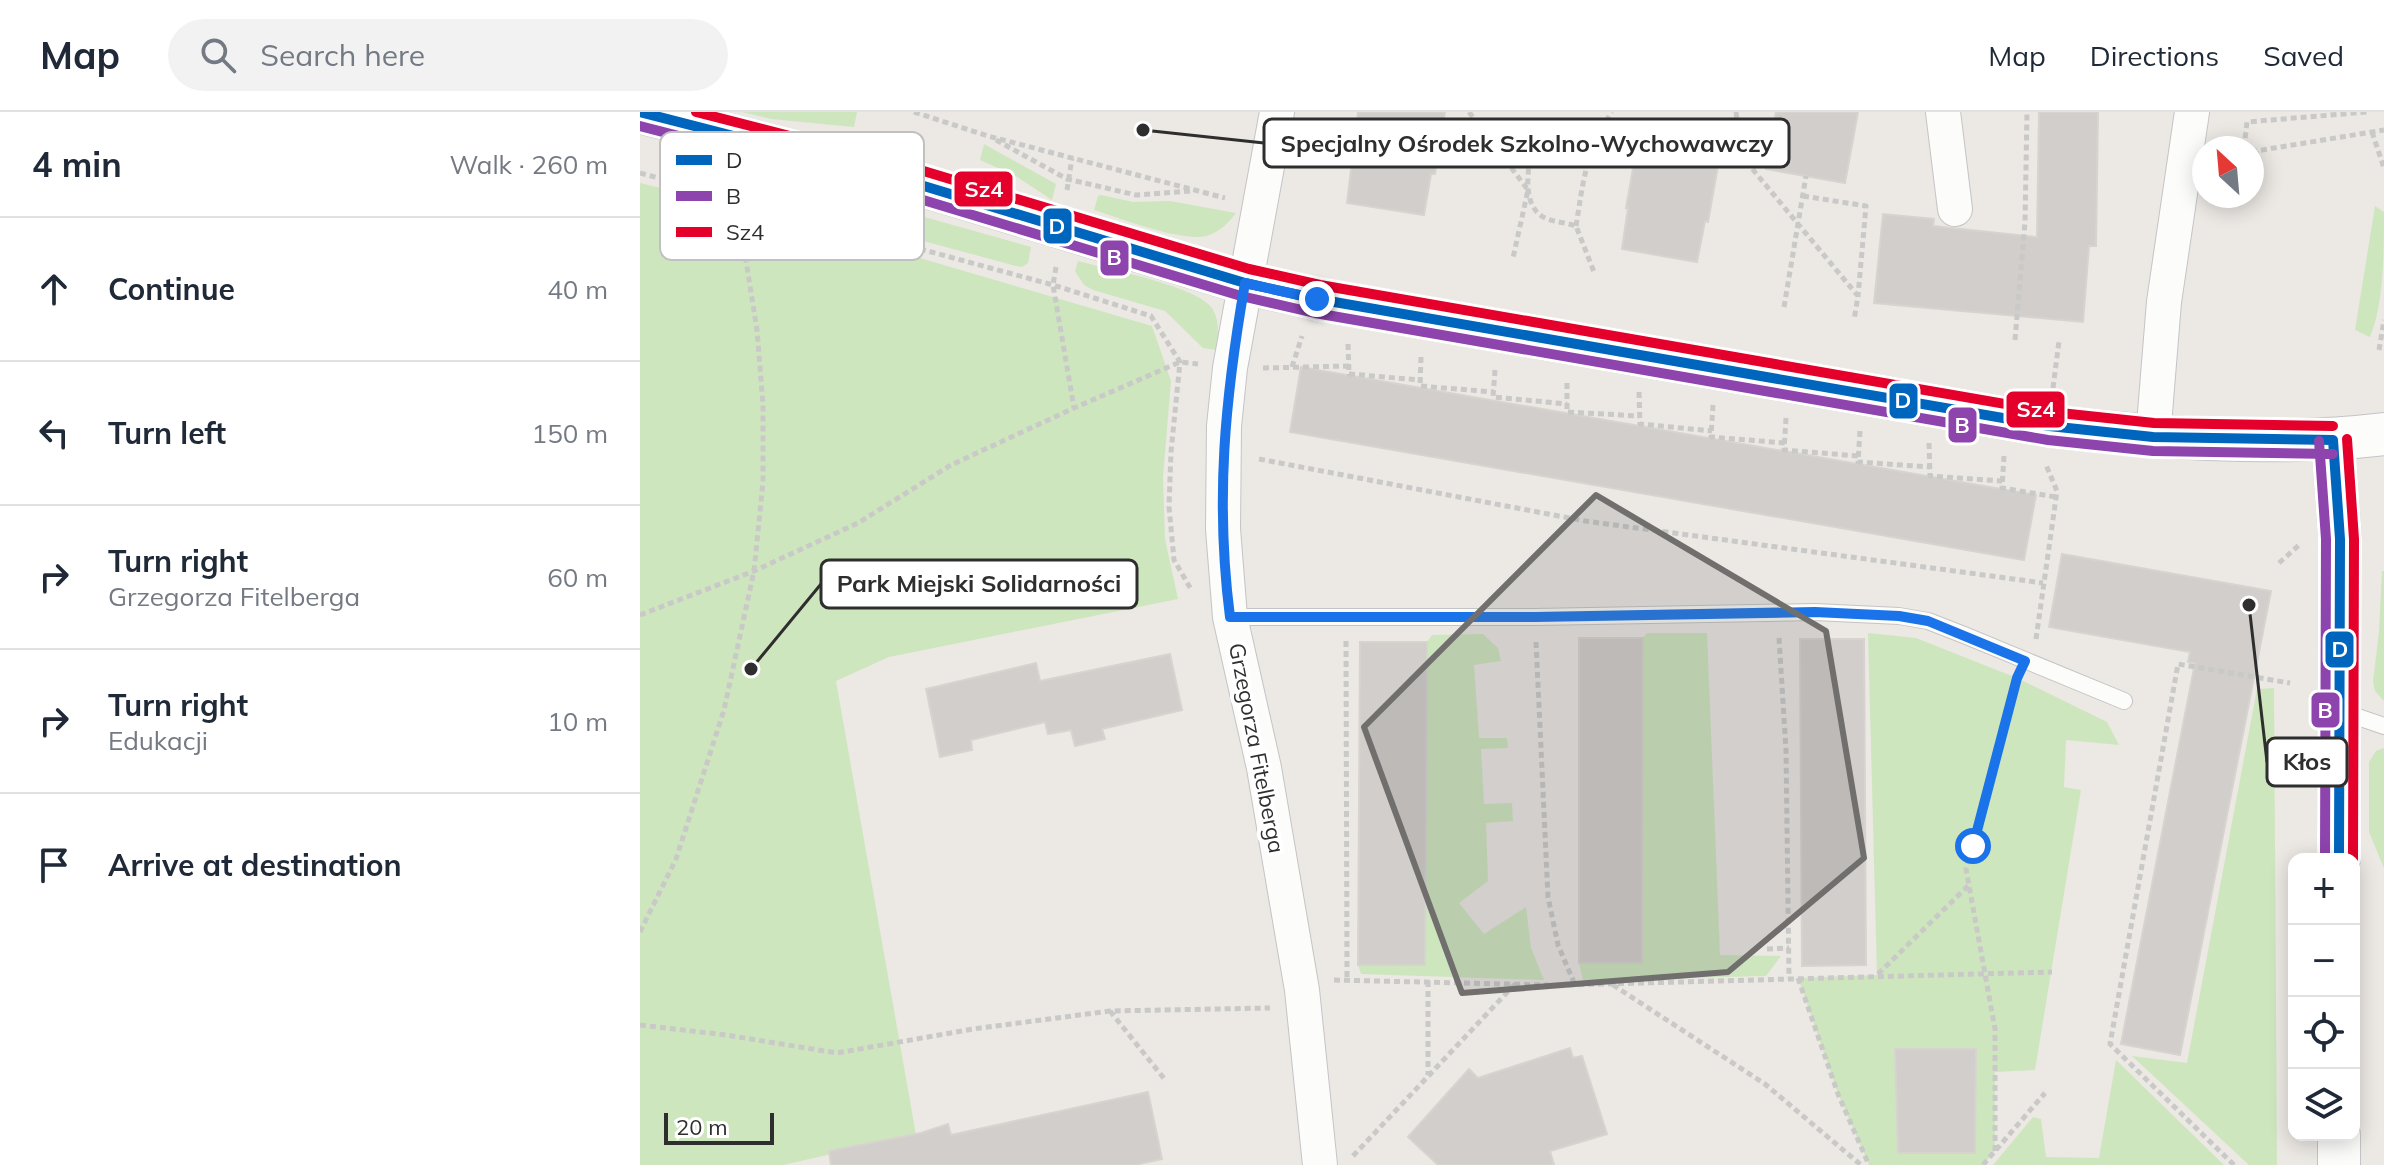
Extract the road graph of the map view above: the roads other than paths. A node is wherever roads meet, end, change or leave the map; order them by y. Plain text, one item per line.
1 (640, 112) edge
2 (1277, 112) edge
3 (1943, 112) edge
4 (2192, 112) edge
5 (718, 132) edge
6 (924, 186) edge
7 (1955, 209) dead end
8 (1245, 283) junction
9 (2384, 434) edge
10 (2153, 437) junction
11 (2333, 440) junction
12 (1230, 617) junction
13 (2124, 701) dead end
14 (2340, 711) junction
15 (2384, 726) edge
16 (2339, 853) edge
17 (2339, 1141) edge
18 (1320, 1165) edge
19 (2339, 1165) edge

1 - 5 street
2 - 8 street, Grzegorza Fitelberga
3 - 7 street
4 - 10 street
6 - 8 street
8 - 10 street
8 - 12 street, Grzegorza Fitelberga
9 - 11 street
10 - 11 street
11 - 14 street
12 - 13 lane
12 - 18 street, Grzegorza Fitelberga
14 - 15 lane
14 - 16 street
17 - 19 street

